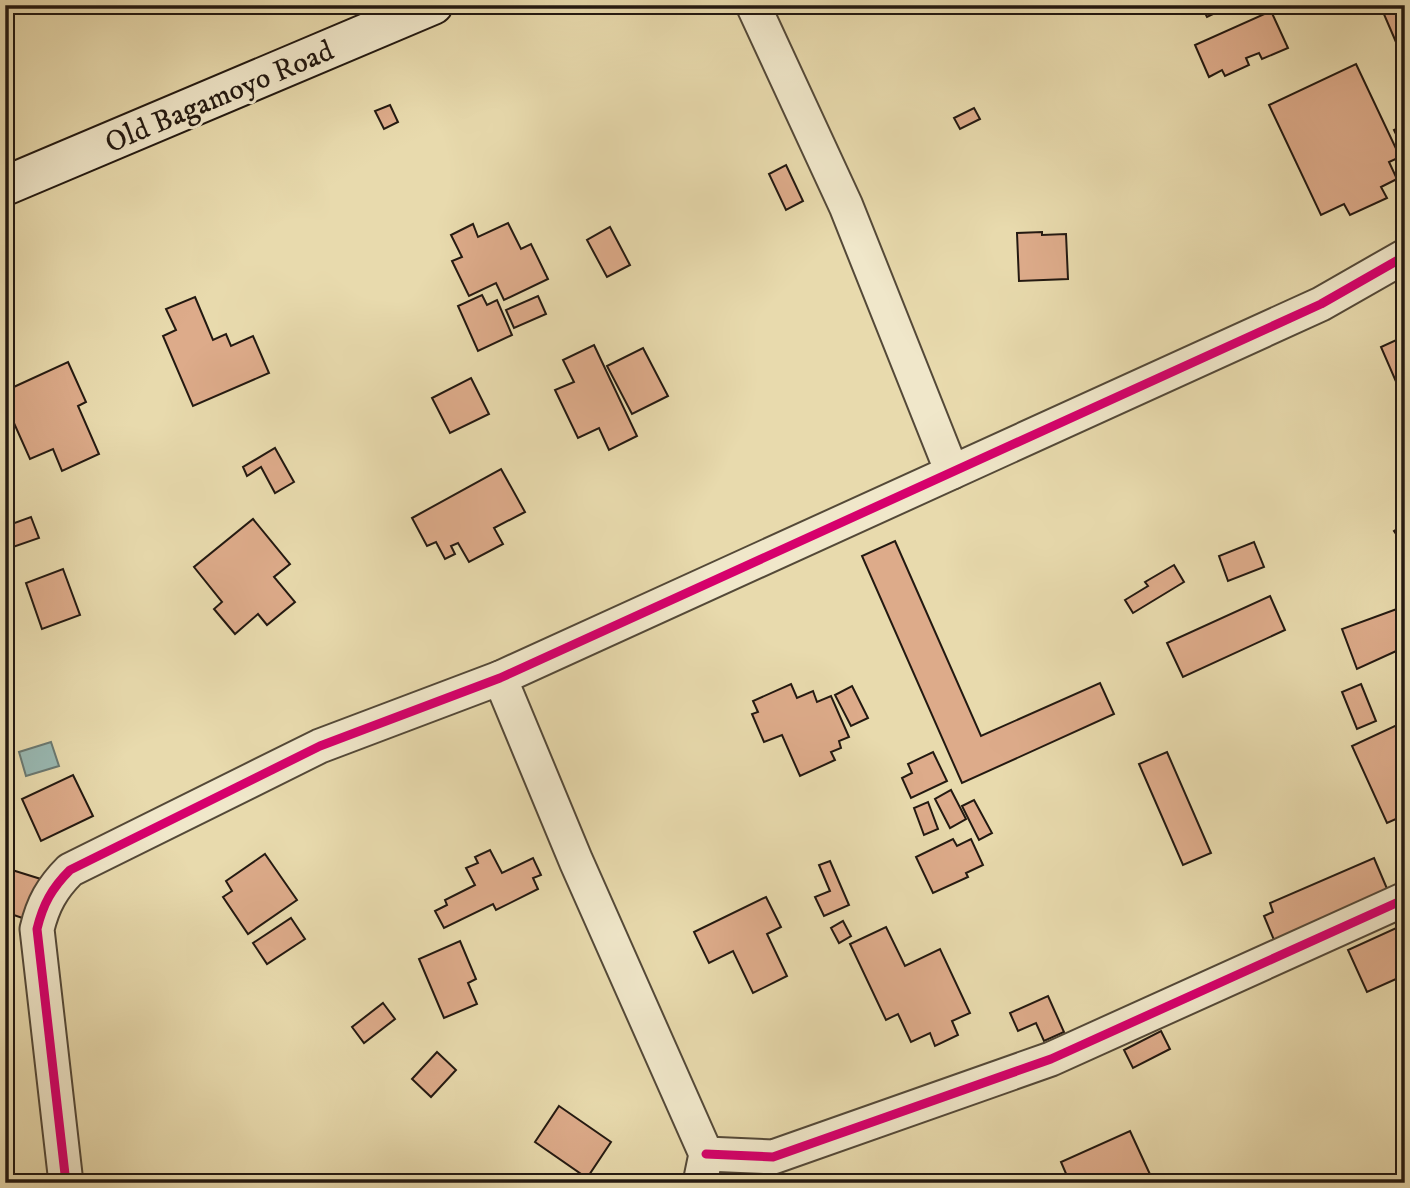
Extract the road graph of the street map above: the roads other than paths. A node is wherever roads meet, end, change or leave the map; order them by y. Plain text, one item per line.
1 (433, 5) edge
2 (752, 5) edge
3 (5, 186) edge
4 (1405, 256) edge
5 (952, 472) junction
6 (500, 678) junction
7 (1405, 899) edge
8 (703, 1169) edge
9 (66, 1183) edge

1 - 3 street, Old Bagamoyo Road
2 - 5 street
4 - 5 street
5 - 6 street
6 - 8 street
6 - 9 street
7 - 8 street

